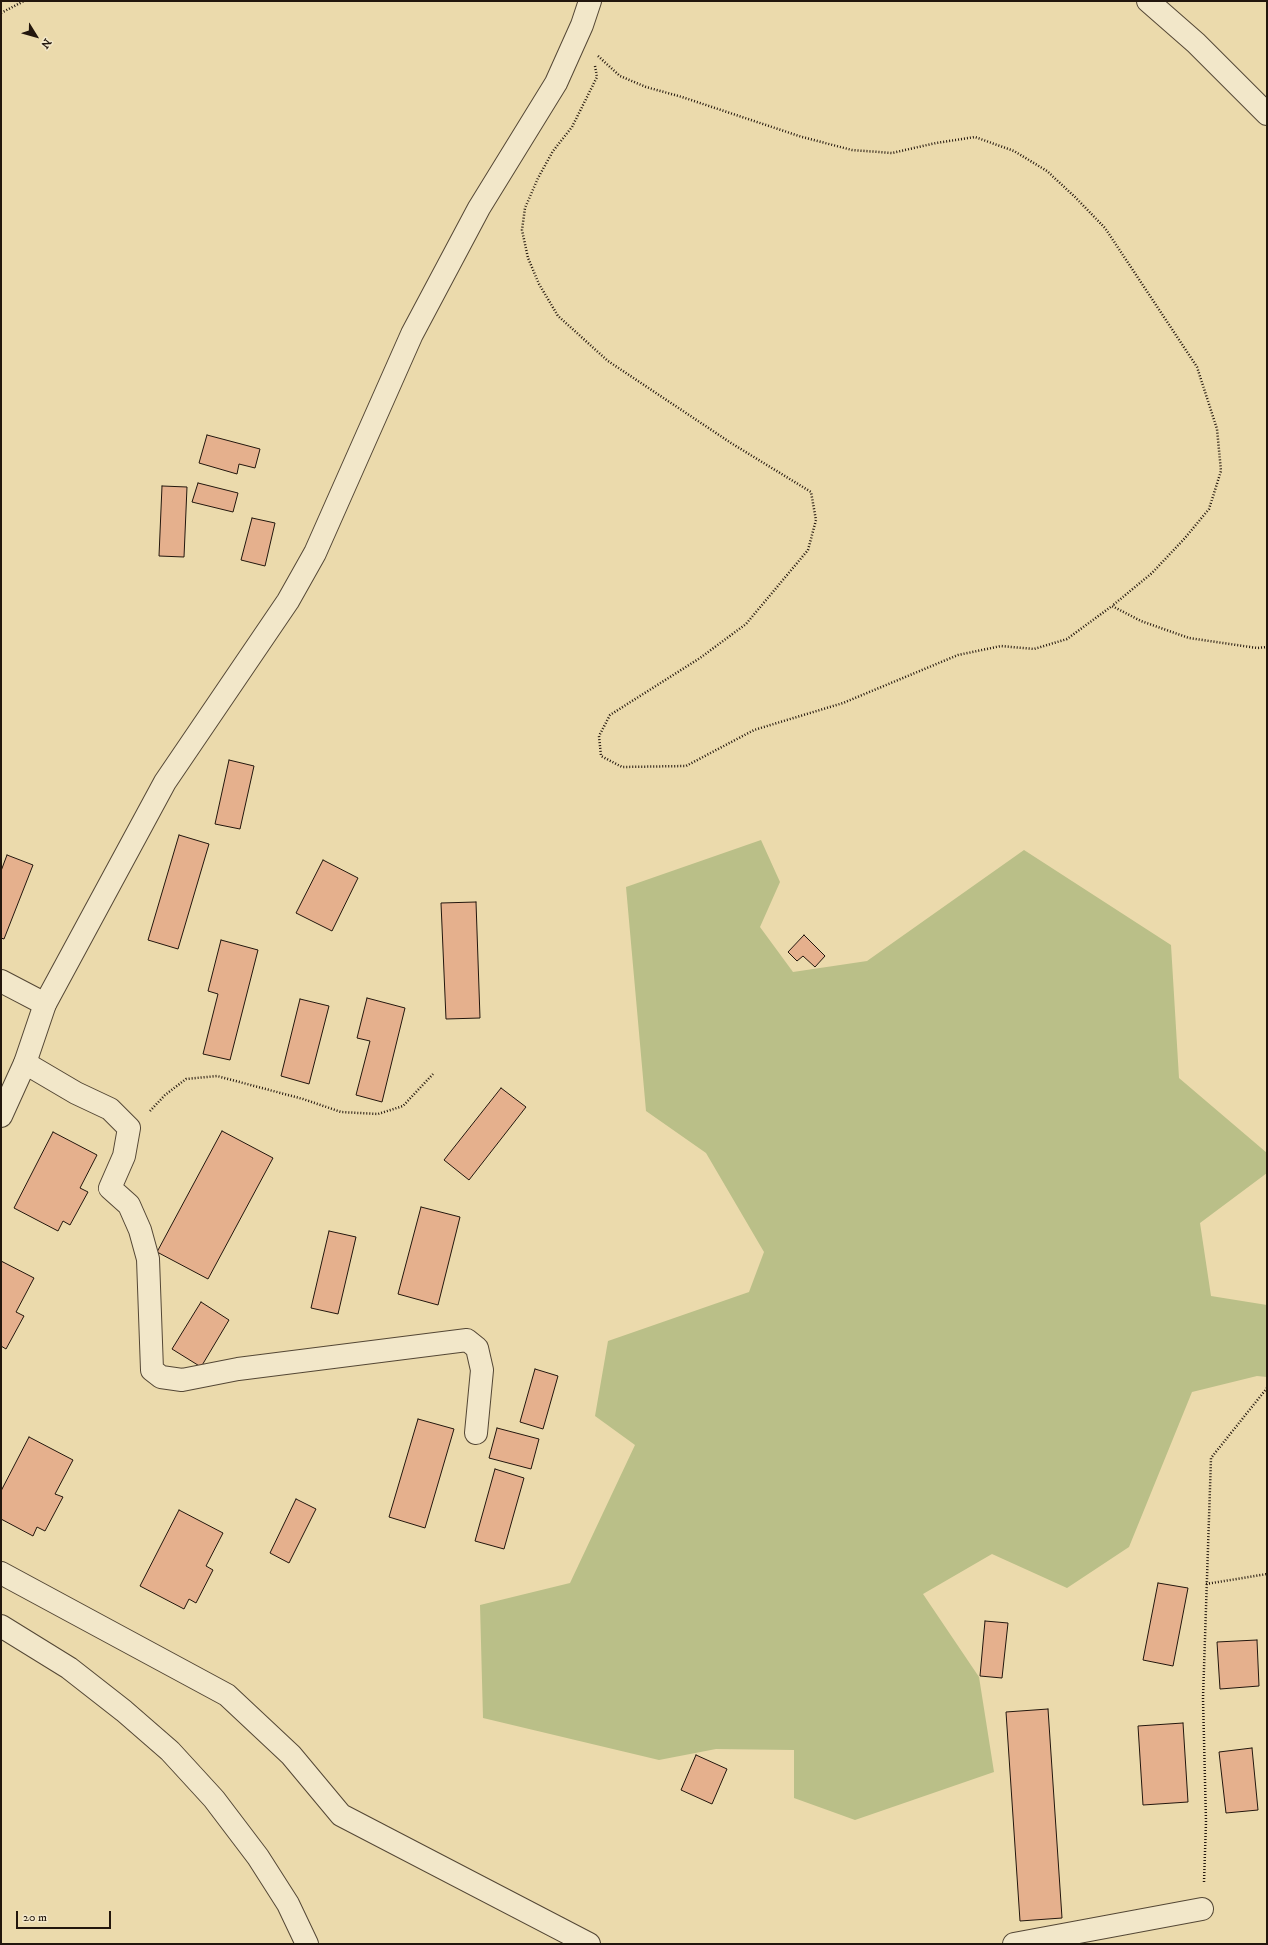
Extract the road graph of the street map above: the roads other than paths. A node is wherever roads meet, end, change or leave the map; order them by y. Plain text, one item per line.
1 (590, 1) edge
2 (1148, 1) edge
3 (1267, 114) edge
4 (1, 981) edge
5 (45, 1004) junction
6 (25, 1063) junction
7 (1, 1116) edge
8 (476, 1434) dead end
9 (1, 1573) edge
10 (1, 1626) edge
11 (1202, 1910) road end
12 (307, 1944) edge
13 (589, 1944) edge
14 (1014, 1944) edge

1 - 5 street
2 - 3 street
4 - 5 street
5 - 6 street
6 - 7 street
6 - 8 street
9 - 13 street
10 - 12 street
11 - 14 street

